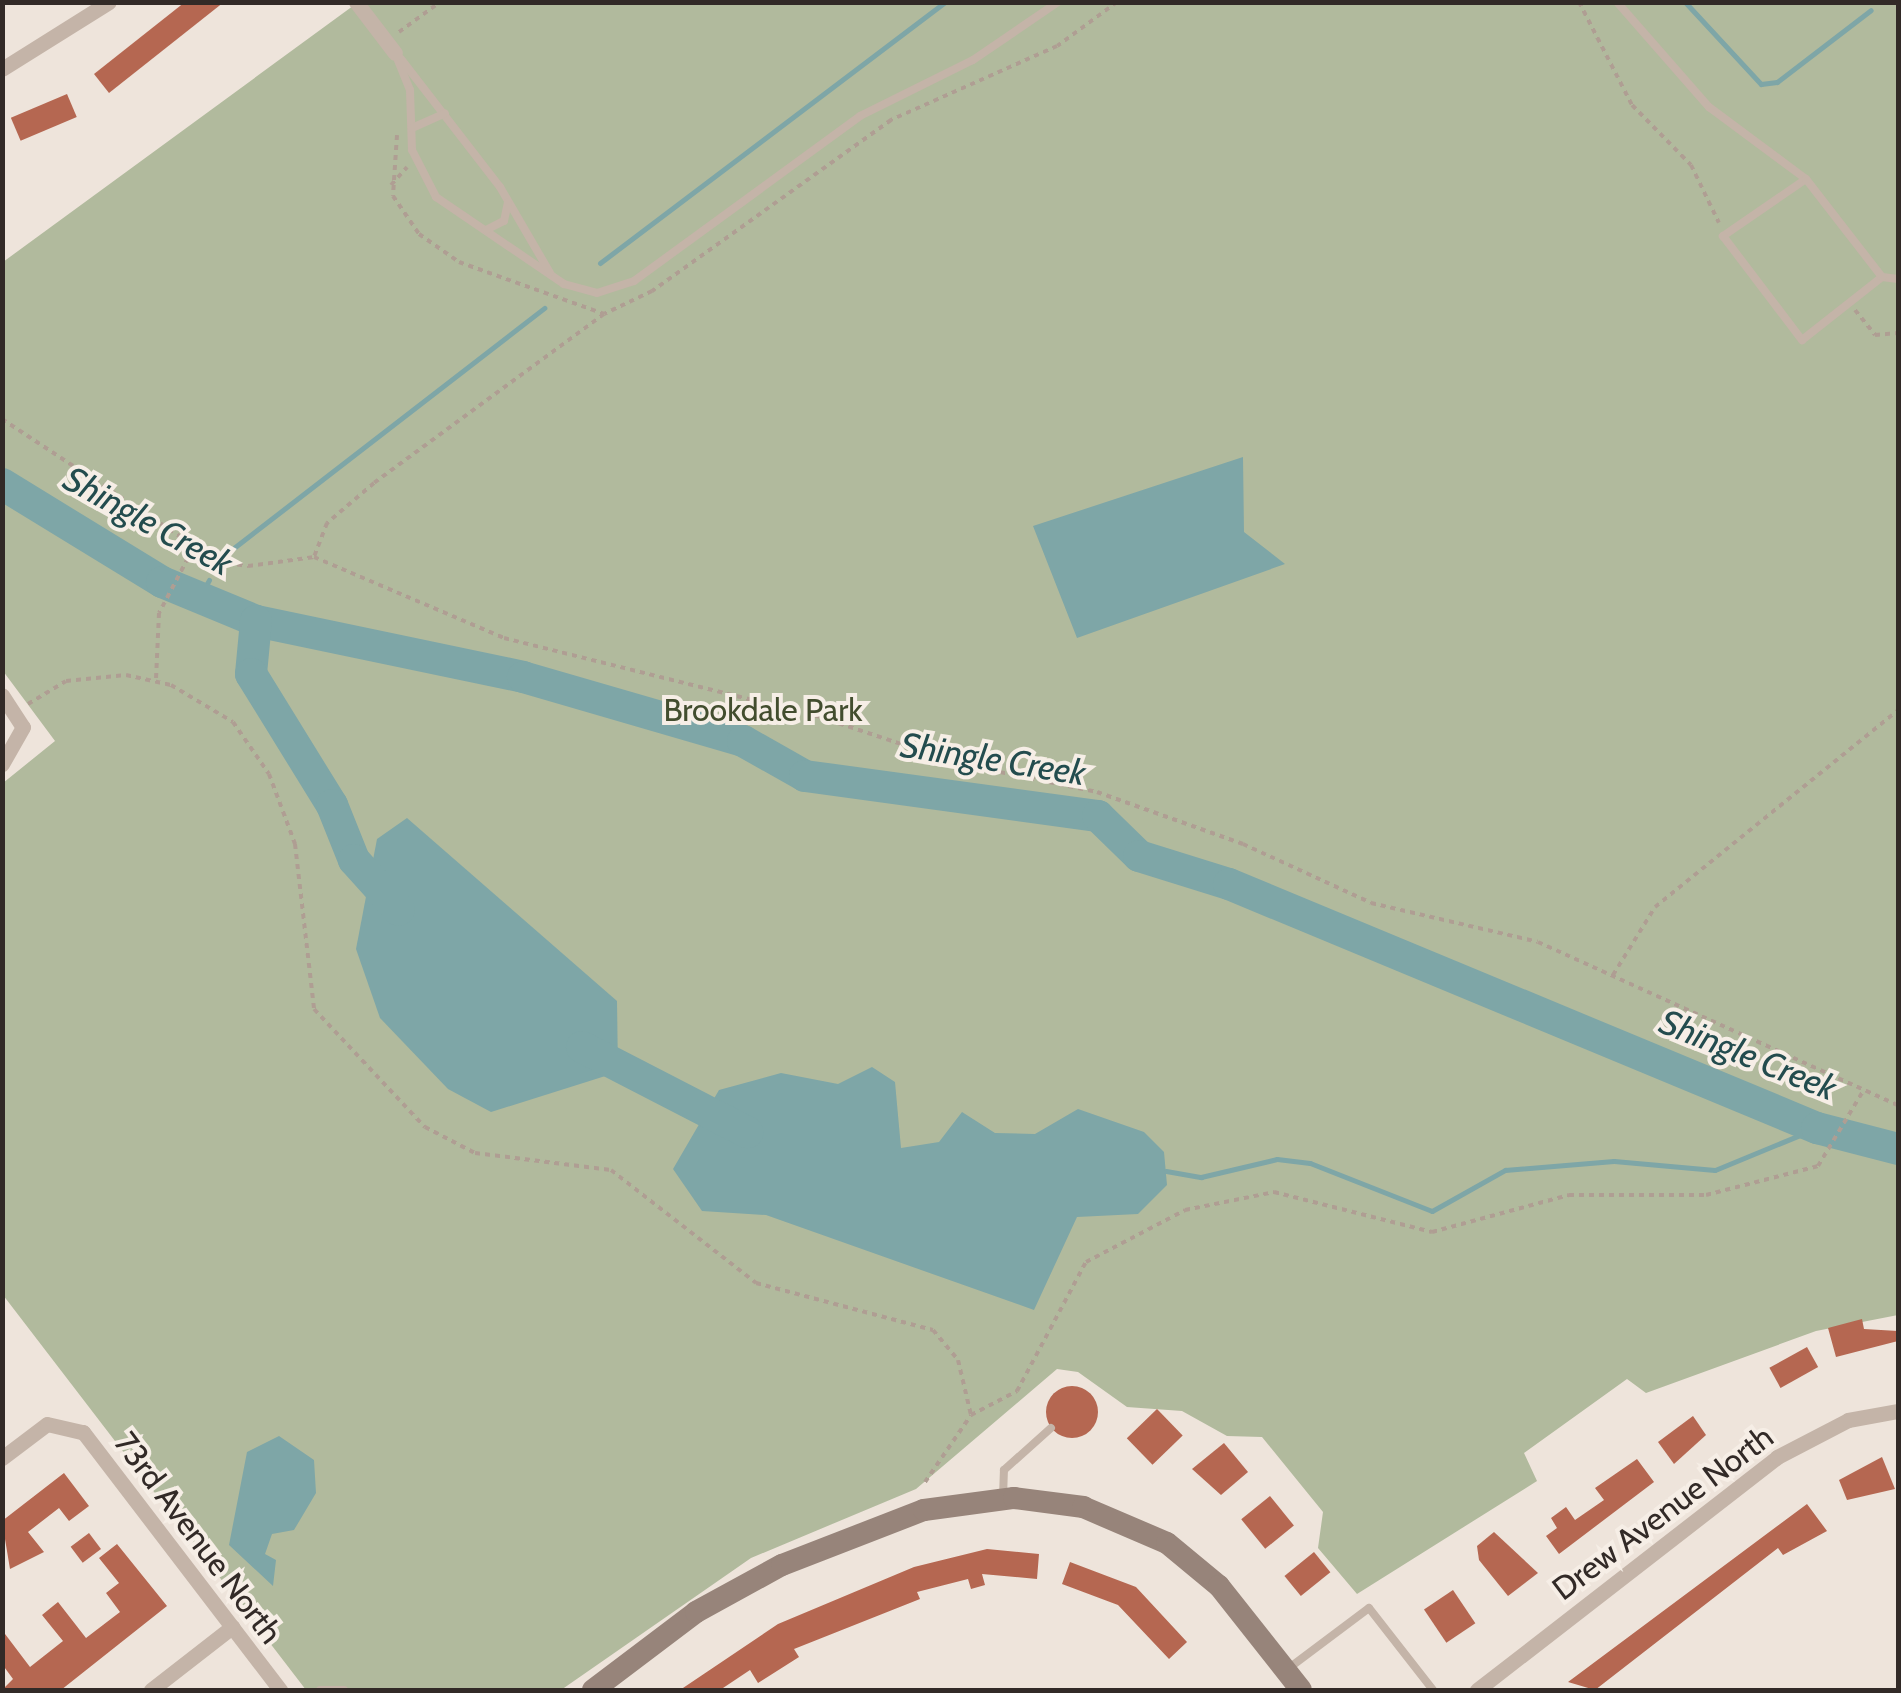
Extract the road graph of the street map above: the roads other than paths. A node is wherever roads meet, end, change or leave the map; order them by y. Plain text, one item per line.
1 (109, 2) edge
2 (356, 2) edge
3 (1058, 2) edge
4 (1617, 2) edge
5 (395, 53) junction
6 (2, 69) edge
7 (445, 113) junction
8 (412, 128) junction
9 (1806, 179) junction
10 (508, 200) junction
11 (486, 230) junction
12 (552, 277) junction
13 (1882, 277) junction
14 (1898, 279) edge
15 (2, 695) edge
16 (2, 764) edge
17 (1898, 1412) edge
18 (1051, 1428) dead end
19 (2, 1458) edge
20 (1003, 1498) junction
21 (232, 1627) junction
22 (1286, 1670) junction
23 (151, 1690) edge
24 (280, 1690) edge
25 (320, 1690) edge
26 (344, 1690) edge
27 (593, 1690) edge
28 (1301, 1690) edge
29 (1433, 1690) edge
30 (1477, 1690) edge

1 - 6 street
2 - 5 street
3 - 12 lane
4 - 9 lane
5 - 7 lane
5 - 8 lane
7 - 8 lane
7 - 10 lane
8 - 11 lane
9 - 13 lane
9 - 13 lane
10 - 11 lane
10 - 12 lane
11 - 12 lane
13 - 14 lane
15 - 16 street
17 - 30 street, Drew Avenue North
18 - 20 lane
19 - 21 street, 73rd Avenue North
20 - 22 street
20 - 27 street
21 - 23 street
21 - 24 street, 73rd Avenue North
22 - 28 street
22 - 29 lane
25 - 26 lane

